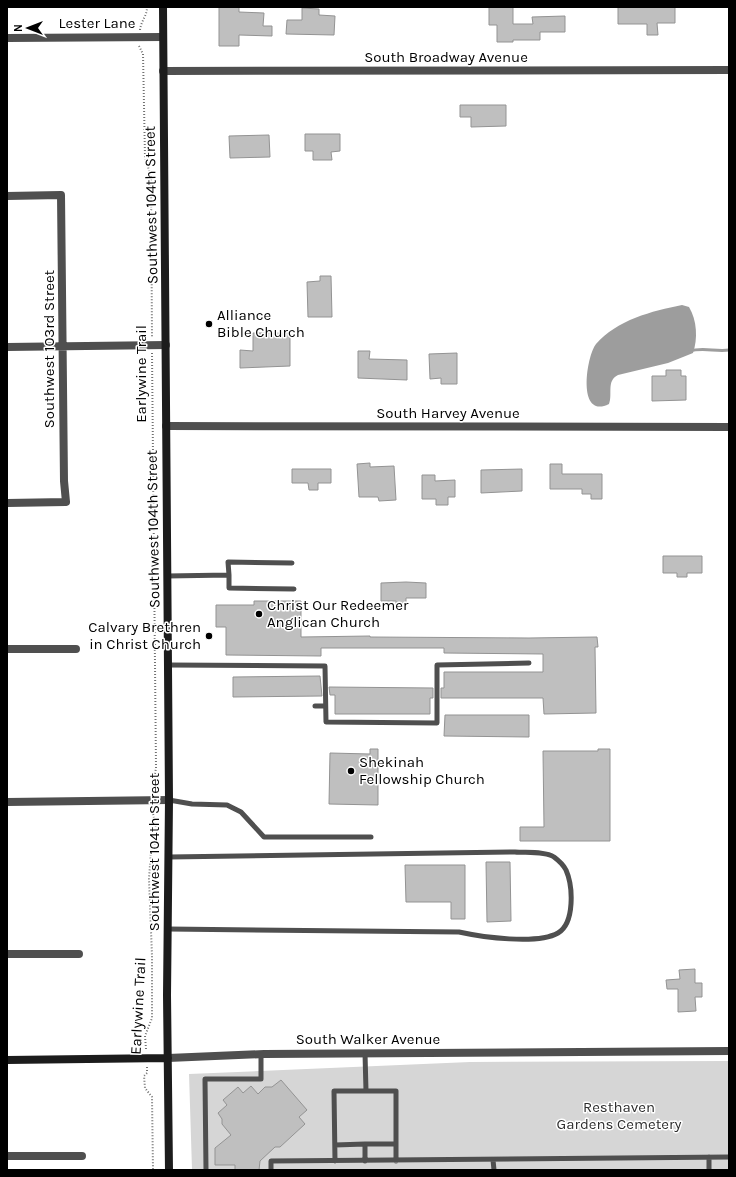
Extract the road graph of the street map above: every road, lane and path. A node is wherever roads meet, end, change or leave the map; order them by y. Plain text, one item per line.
1 (147, 7) edge
2 (163, 7) edge
3 (139, 37) junction
4 (163, 37) junction
5 (7, 38) edge
6 (729, 70) edge
7 (163, 71) junction
8 (7, 196) edge
9 (152, 345) junction
10 (166, 345) junction
11 (63, 346) junction
12 (7, 347) edge
13 (166, 426) junction
14 (729, 427) edge
15 (7, 503) edge
16 (292, 563) dead end
17 (229, 575) junction
18 (168, 576) junction
19 (294, 589) dead end
20 (7, 649) edge
21 (76, 649) dead end
22 (529, 663) dead end
23 (168, 665) junction
24 (315, 706) dead end
25 (325, 706) junction
26 (152, 800) junction
27 (169, 800) junction
28 (7, 802) edge
29 (371, 837) dead end
30 (169, 857) junction
31 (168, 929) junction
32 (7, 954) edge
33 (79, 954) dead end
34 (729, 1051) edge
35 (365, 1053) junction
36 (261, 1054) junction
37 (147, 1058) junction
38 (168, 1058) junction
39 (7, 1060) edge
40 (366, 1091) junction
41 (365, 1144) junction
42 (396, 1144) junction
43 (335, 1145) junction
44 (7, 1156) edge
45 (82, 1156) dead end
46 (709, 1157) junction
47 (729, 1157) edge
48 (335, 1160) junction
49 (365, 1160) junction
50 (396, 1160) junction
51 (493, 1160) junction
52 (153, 1170) edge
53 (169, 1170) edge
54 (206, 1170) edge
55 (271, 1170) edge
56 (494, 1170) edge
57 (709, 1170) edge

1 - 3 path, Earlywine Trail
2 - 4 main road, Southwest 104th Street
3 - 4 street, Lester Lane
3 - 5 street, Lester Lane
3 - 9 path, Earlywine Trail
4 - 7 main road, Southwest 104th Street
6 - 7 street, South Broadway Avenue
7 - 10 main road, Southwest 104th Street
8 - 11 street, Southwest 103rd Street
9 - 10 street
9 - 11 street
9 - 26 path, Earlywine Trail
10 - 13 main road, Southwest 104th Street
11 - 12 street
11 - 15 street, Southwest 103rd Street
13 - 14 street, South Harvey Avenue
13 - 18 main road, Southwest 104th Street
16 - 17 lane
17 - 18 lane
17 - 19 lane
18 - 23 main road, Southwest 104th Street
20 - 21 street
22 - 25 lane
23 - 25 lane
23 - 27 main road, Southwest 104th Street
24 - 25 lane
26 - 27 street
26 - 28 street
26 - 37 path, Earlywine Trail
27 - 29 lane
27 - 30 main road, Southwest 104th Street
30 - 31 main road, Southwest 104th Street
30 - 31 lane
31 - 38 main road, Southwest 104th Street
32 - 33 street
34 - 35 street, South Walker Avenue
35 - 36 street, South Walker Avenue
35 - 40 lane
36 - 38 street, South Walker Avenue
36 - 54 lane
37 - 38 main road, South Walker Avenue
37 - 39 main road, South Walker Avenue
37 - 52 path, Earlywine Trail
38 - 53 main road, Southwest 104th Street
40 - 42 lane
40 - 43 lane
41 - 42 lane
41 - 43 lane
41 - 49 lane
42 - 50 lane
43 - 48 lane
44 - 45 street
46 - 47 lane
46 - 51 lane
46 - 57 lane
48 - 49 lane
48 - 55 lane
49 - 50 lane
50 - 51 lane
51 - 56 lane

